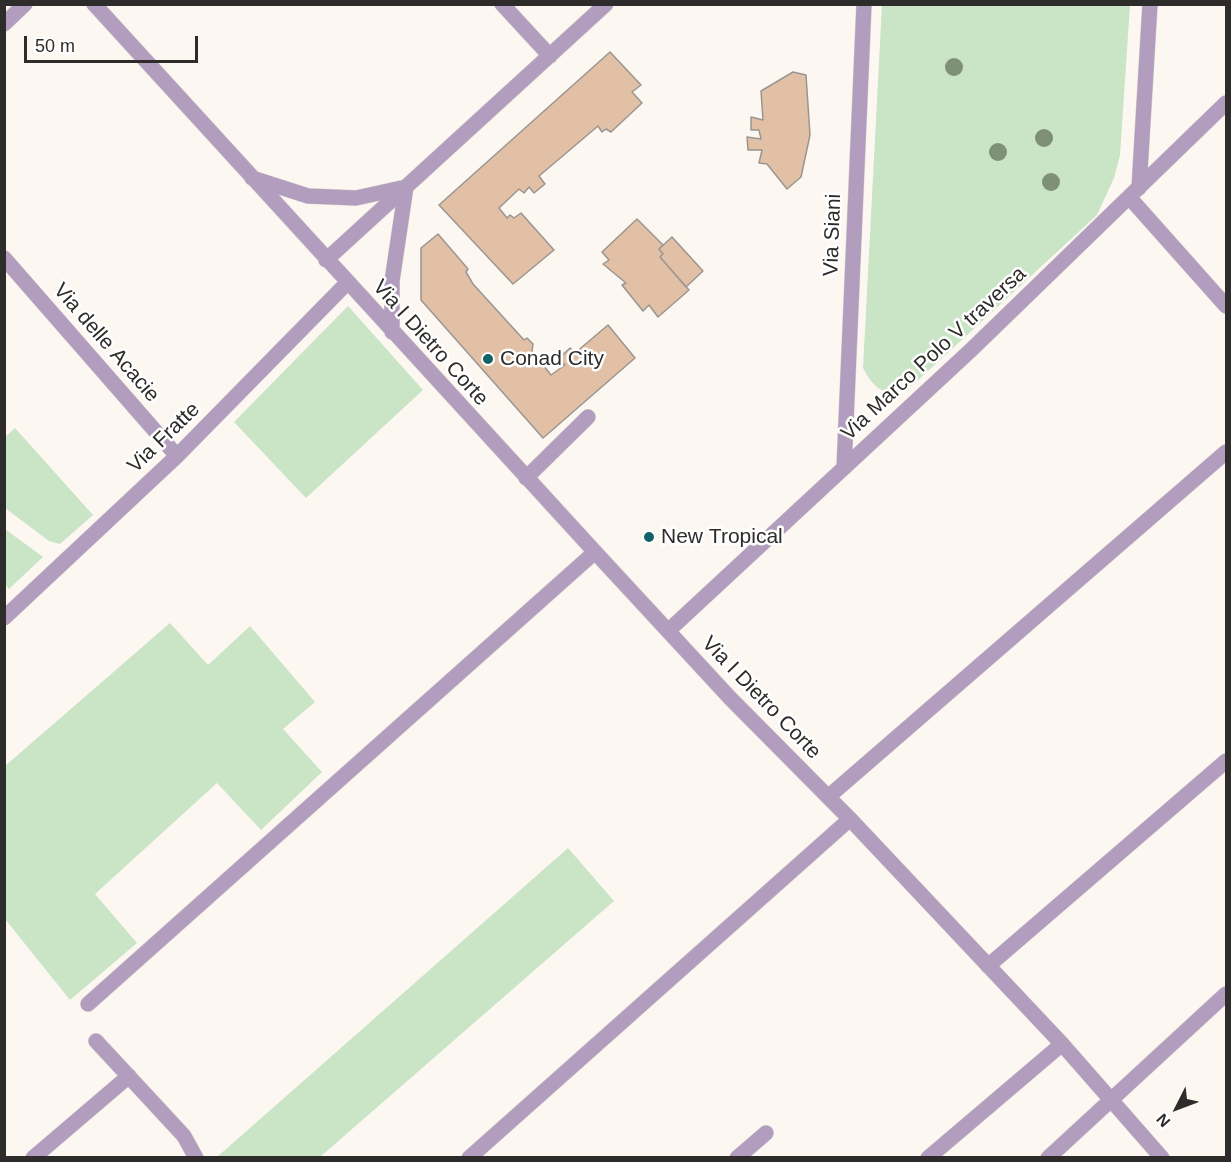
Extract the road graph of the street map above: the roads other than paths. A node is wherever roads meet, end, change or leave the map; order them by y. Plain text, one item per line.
1 (26, 4) edge
2 (94, 4) edge
3 (502, 4) edge
4 (606, 4) edge
5 (864, 4) edge
6 (1150, 4) edge
7 (4, 24) edge
8 (550, 56) junction
9 (1227, 104) edge
10 (252, 178) junction
11 (406, 188) junction
12 (1134, 192) junction
13 (4, 258) edge
14 (326, 260) junction
15 (347, 283) junction
16 (1227, 306) edge
17 (392, 332) junction
18 (588, 417) dead end
19 (1227, 452) edge
20 (177, 456) junction
21 (844, 468) junction
22 (526, 478) junction
23 (595, 552) junction
24 (4, 618) edge
25 (668, 631) junction
26 (1227, 761) edge
27 (828, 796) junction
28 (850, 819) junction
29 (988, 966) junction
30 (1227, 994) edge
31 (88, 1004) dead end
32 (96, 1041) dead end
33 (1062, 1044) junction
34 (129, 1076) junction
35 (1111, 1098) junction
36 (766, 1132) dead end
37 (33, 1158) edge
38 (196, 1158) edge
39 (469, 1158) edge
40 (737, 1158) edge
41 (928, 1158) edge
42 (1048, 1158) edge
43 (1162, 1158) edge

1 - 7 street
2 - 10 street, Via I Dietro Corte
3 - 8 street
4 - 8 street
5 - 21 street, Via Siani
6 - 12 street
8 - 11 street
9 - 12 street, Via Marco Polo V traversa
10 - 11 street
10 - 14 street, Via I Dietro Corte
11 - 14 street
11 - 17 street
12 - 16 street
12 - 21 street, Via Marco Polo V traversa
13 - 20 street, Via delle Acacie
14 - 15 street, Via I Dietro Corte
15 - 17 street, Via I Dietro Corte
15 - 20 street, Via Fratte
17 - 22 street, Via I Dietro Corte
18 - 22 street
19 - 27 street
20 - 24 street, Via Fratte
21 - 25 street, Via Marco Polo V traversa
22 - 23 street, Via I Dietro Corte
23 - 25 street, Via I Dietro Corte
23 - 31 street
25 - 27 street, Via I Dietro Corte
26 - 29 street
27 - 28 street, Via I Dietro Corte
28 - 29 street, Via I Dietro Corte
28 - 39 street
29 - 33 street, Via I Dietro Corte
30 - 35 street
32 - 34 street
33 - 35 street, Via I Dietro Corte
33 - 41 street
34 - 37 street
34 - 38 street
35 - 42 street
35 - 43 street, Via I Dietro Corte
36 - 40 street

